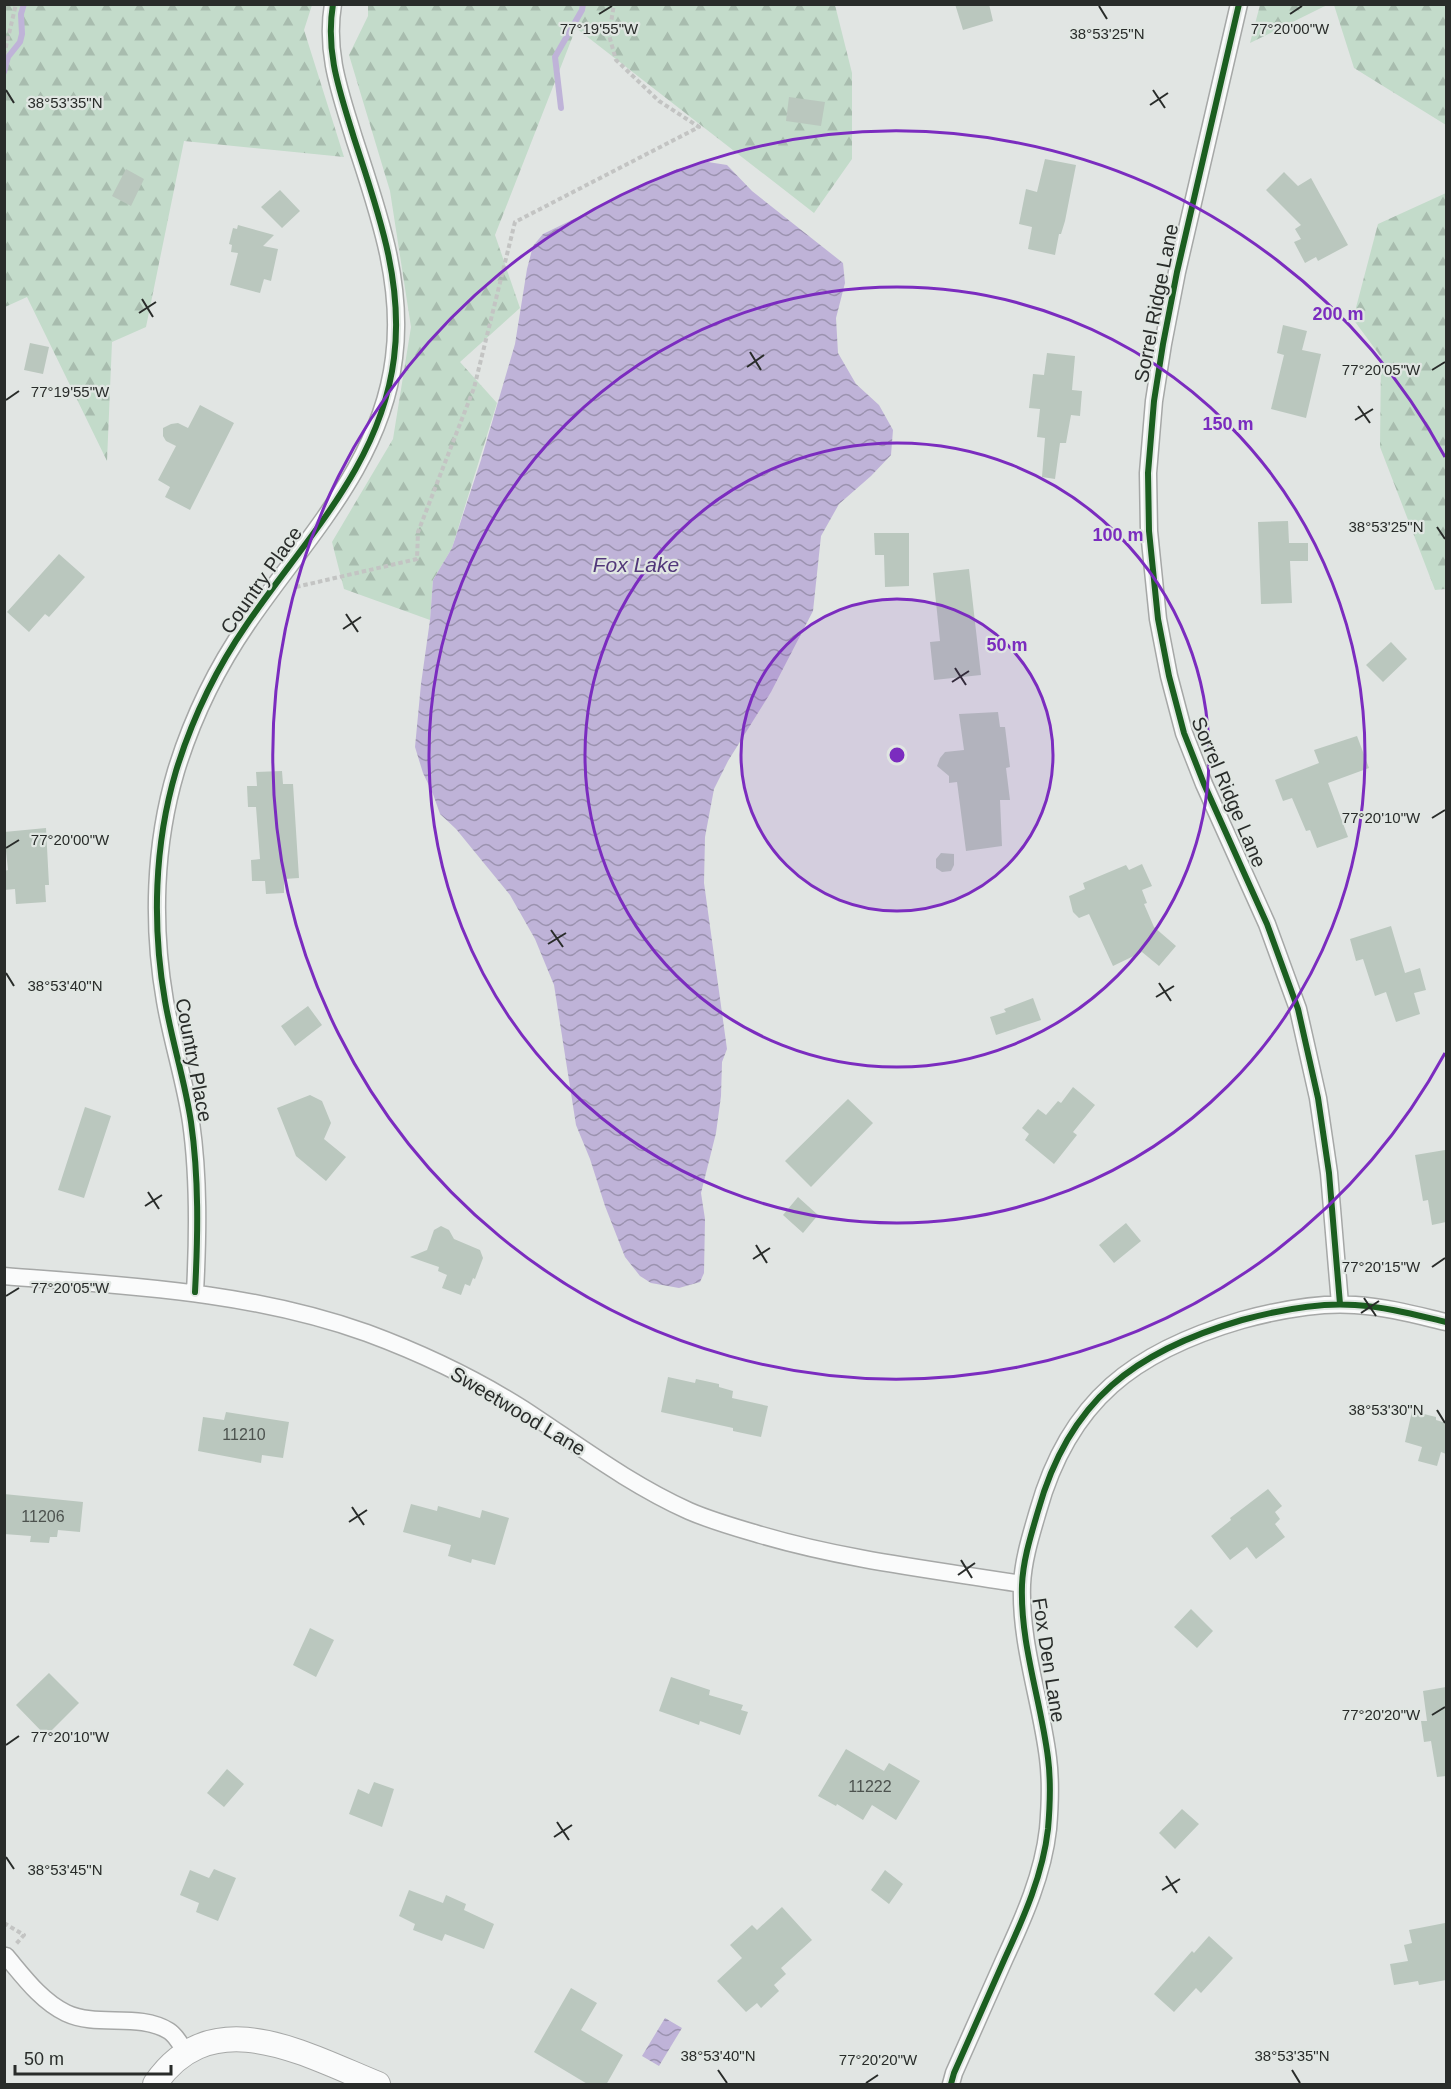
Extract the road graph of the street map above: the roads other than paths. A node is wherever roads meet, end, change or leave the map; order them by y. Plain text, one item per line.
1 (333, 4) edge
2 (1239, 4) edge
3 (4, 1276) edge
4 (195, 1292) junction
5 (1340, 1304) junction
6 (1446, 1322) edge
7 (1022, 1584) junction
8 (6, 1956) dead end
9 (186, 2053) junction
10 (155, 2085) edge
11 (378, 2085) edge
12 (951, 2085) edge

1 - 4 street, Country Place
2 - 5 street, Sorrel Ridge Lane
3 - 4 street, Sweetwood Lane
4 - 7 street, Sweetwood Lane
5 - 6 street, Fox Den Lane
5 - 7 street, Fox Den Lane
7 - 12 street, Fox Den Lane
8 - 9 street
9 - 10 main road
9 - 11 main road

